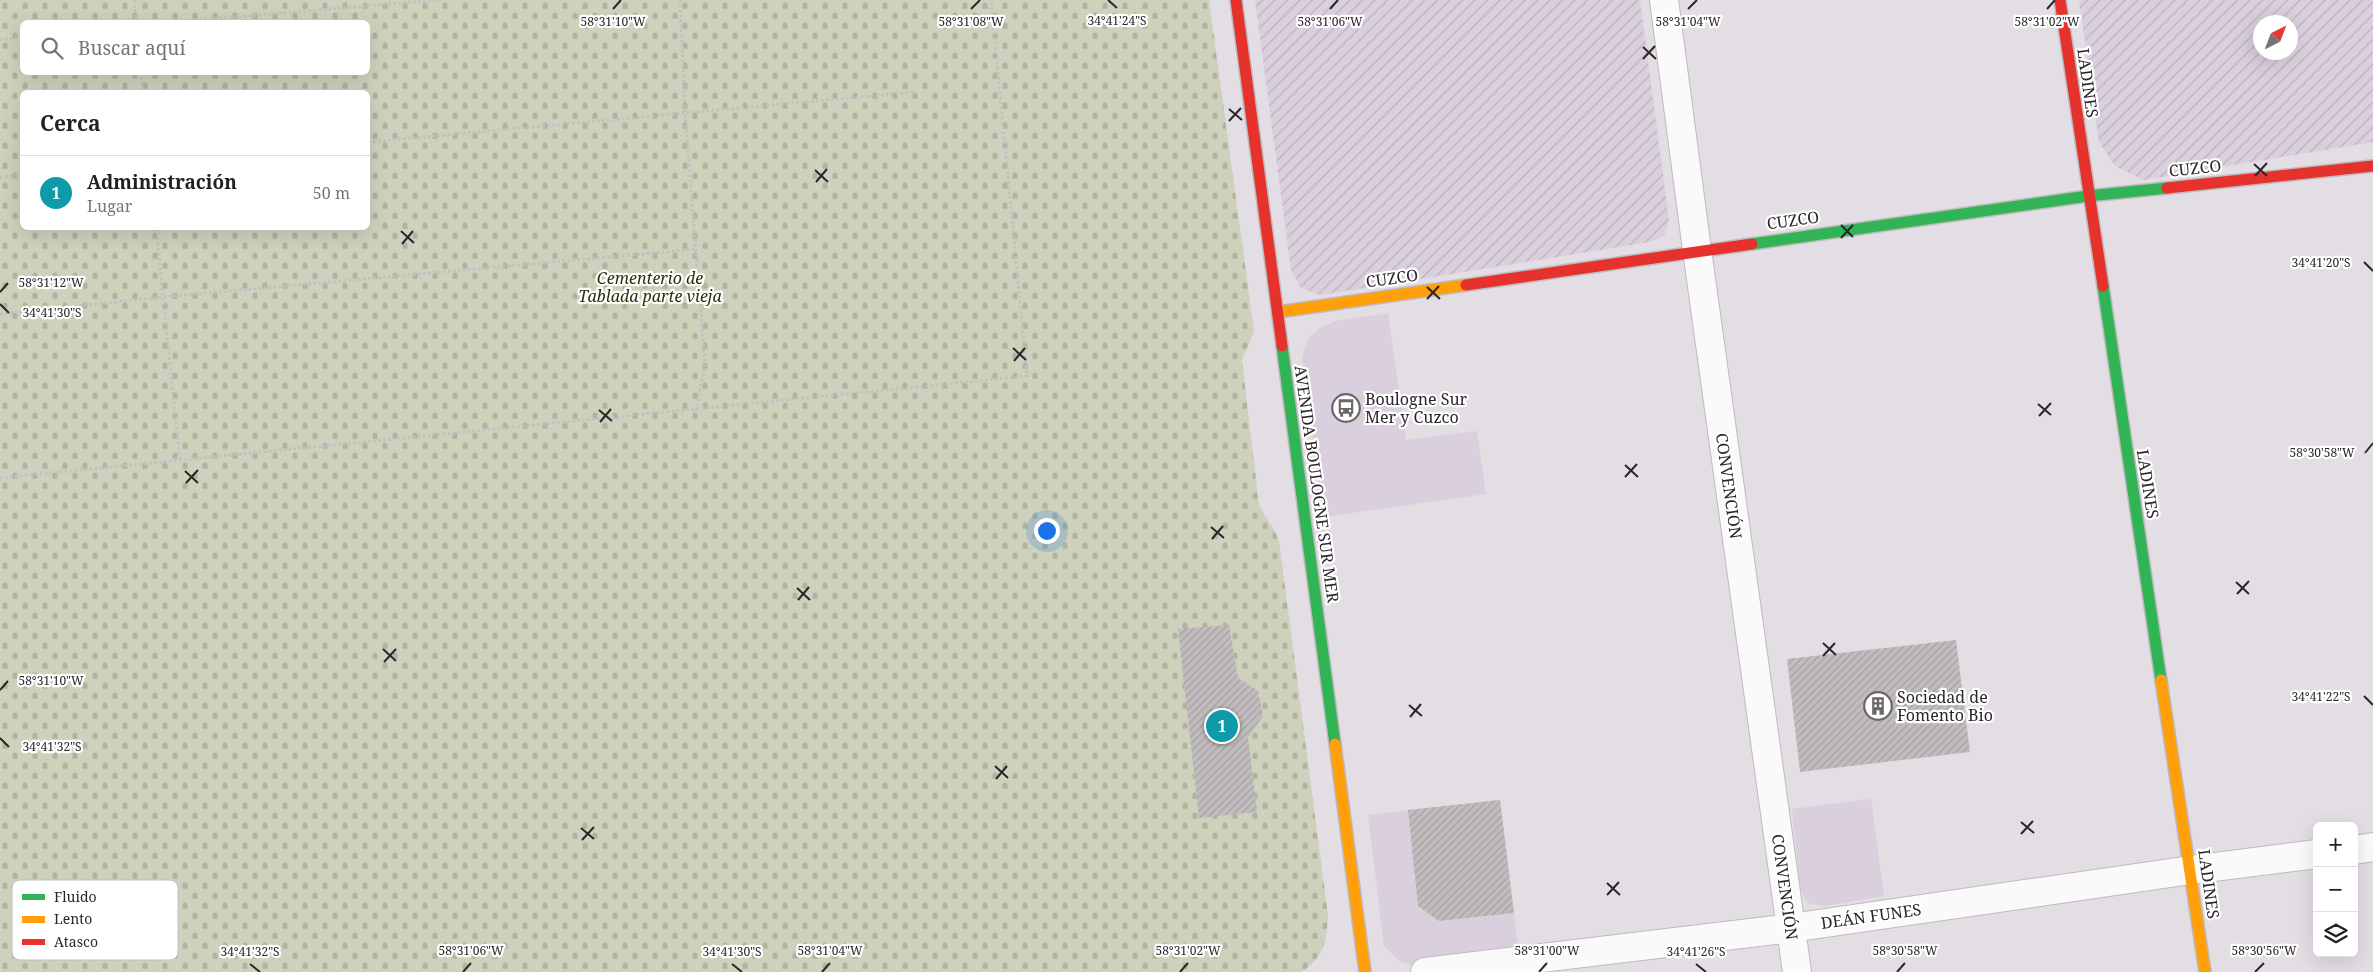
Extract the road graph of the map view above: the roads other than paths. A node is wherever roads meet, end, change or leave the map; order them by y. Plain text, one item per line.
1 (1236, 0) edge
2 (1664, 0) edge
3 (2060, 0) edge
4 (2373, 166) edge
5 (2088, 196) junction
6 (1697, 250) junction
7 (1278, 312) junction
8 (2373, 848) edge
9 (2358, 850) edge
10 (2313, 855) edge
11 (2191, 870) junction
12 (1790, 928) junction
13 (1365, 972) edge
14 (1425, 972) edge
15 (1797, 972) edge
16 (2205, 972) edge

1 - 7 street, AVENIDA BOULOGNE SUR MER
2 - 6 street, CONVENCIÓN
3 - 5 street, LADINES
4 - 5 street, CUZCO
5 - 6 street, CUZCO
5 - 11 street, LADINES
6 - 7 street, CUZCO
6 - 12 street, CONVENCIÓN
7 - 13 street, AVENIDA BOULOGNE SUR MER
8 - 9 street
10 - 11 street, DEÁN FUNES
11 - 12 street, DEÁN FUNES
11 - 16 street, LADINES
12 - 14 street, DEÁN FUNES
12 - 15 street, CONVENCIÓN

